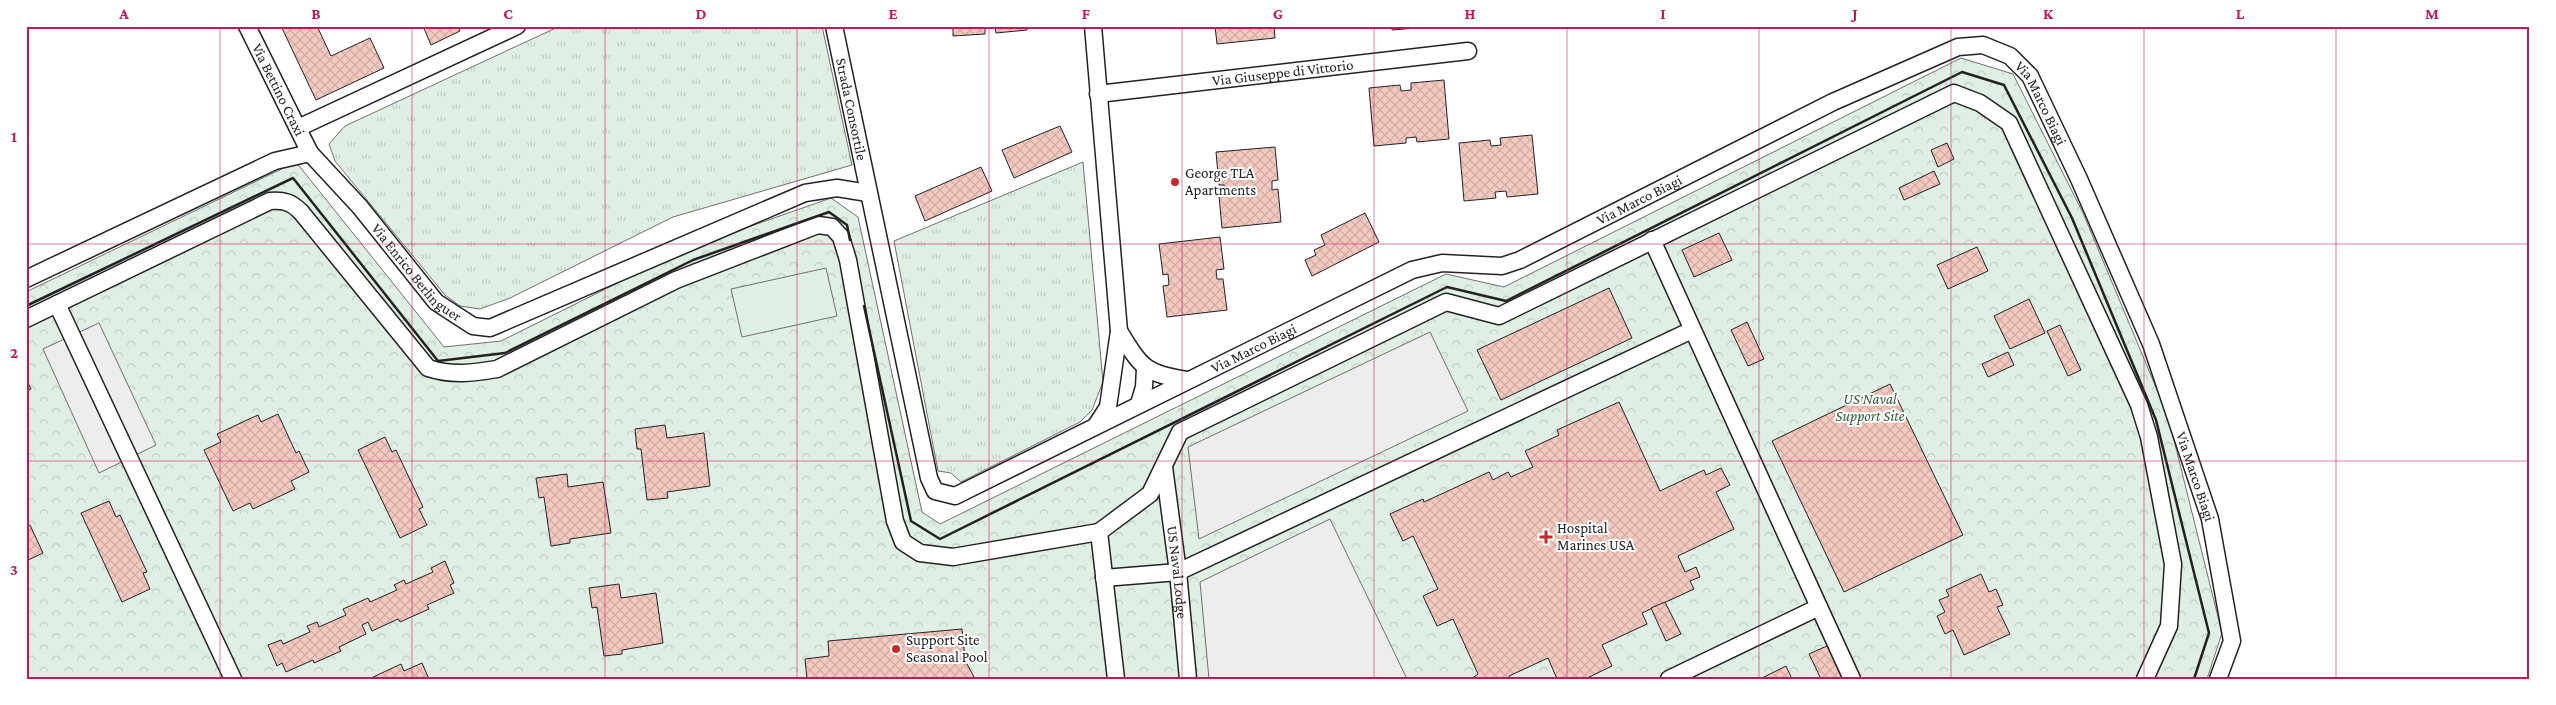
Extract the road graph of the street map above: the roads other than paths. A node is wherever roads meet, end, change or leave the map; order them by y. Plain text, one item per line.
1 (247, 26) edge
2 (517, 26) edge
3 (834, 26) edge
4 (1093, 26) edge
5 (1468, 50) dead end
6 (1098, 94) junction
7 (298, 128) junction
8 (310, 154) junction
9 (868, 193) junction
10 (1652, 240) junction
11 (26, 279) edge
12 (57, 304) junction
13 (26, 319) edge
14 (1692, 330) junction
15 (1119, 331) junction
16 (1145, 369) junction
17 (1187, 380) junction
18 (1111, 392) junction
19 (1138, 404) junction
20 (1097, 425) junction
21 (1164, 466) junction
22 (1099, 532) junction
23 (1178, 572) junction
24 (1104, 578) junction
25 (1819, 608) junction
26 (233, 679) edge
27 (1116, 679) edge
28 (1188, 679) edge
29 (1669, 679) edge
30 (1852, 679) edge
31 (2145, 679) edge
32 (2218, 679) edge

1 - 7 street, Via Bettino Craxi
2 - 7 street
3 - 9 street, Strada Consortile
4 - 6 street
5 - 6 street, Via Giuseppe di Vittorio
6 - 15 street
7 - 8 street, Via Bettino Craxi
8 - 9 street, Via Enrico Berlinguer
8 - 11 street
9 - 20 street, Via Marco Biagi
10 - 14 street
10 - 21 street
10 - 31 street
12 - 13 street
12 - 22 street
12 - 26 street
14 - 23 street
14 - 25 street
15 - 16 street
15 - 18 street
16 - 17 street
16 - 19 street
17 - 19 street, Via Marco Biagi
17 - 32 street, Via Marco Biagi
18 - 19 street
18 - 20 street
19 - 20 street, Via Marco Biagi
21 - 22 street
21 - 23 street, US Naval Lodge
22 - 24 street
23 - 24 street
23 - 28 street, US Naval Lodge
24 - 27 street
25 - 29 street
25 - 30 street

